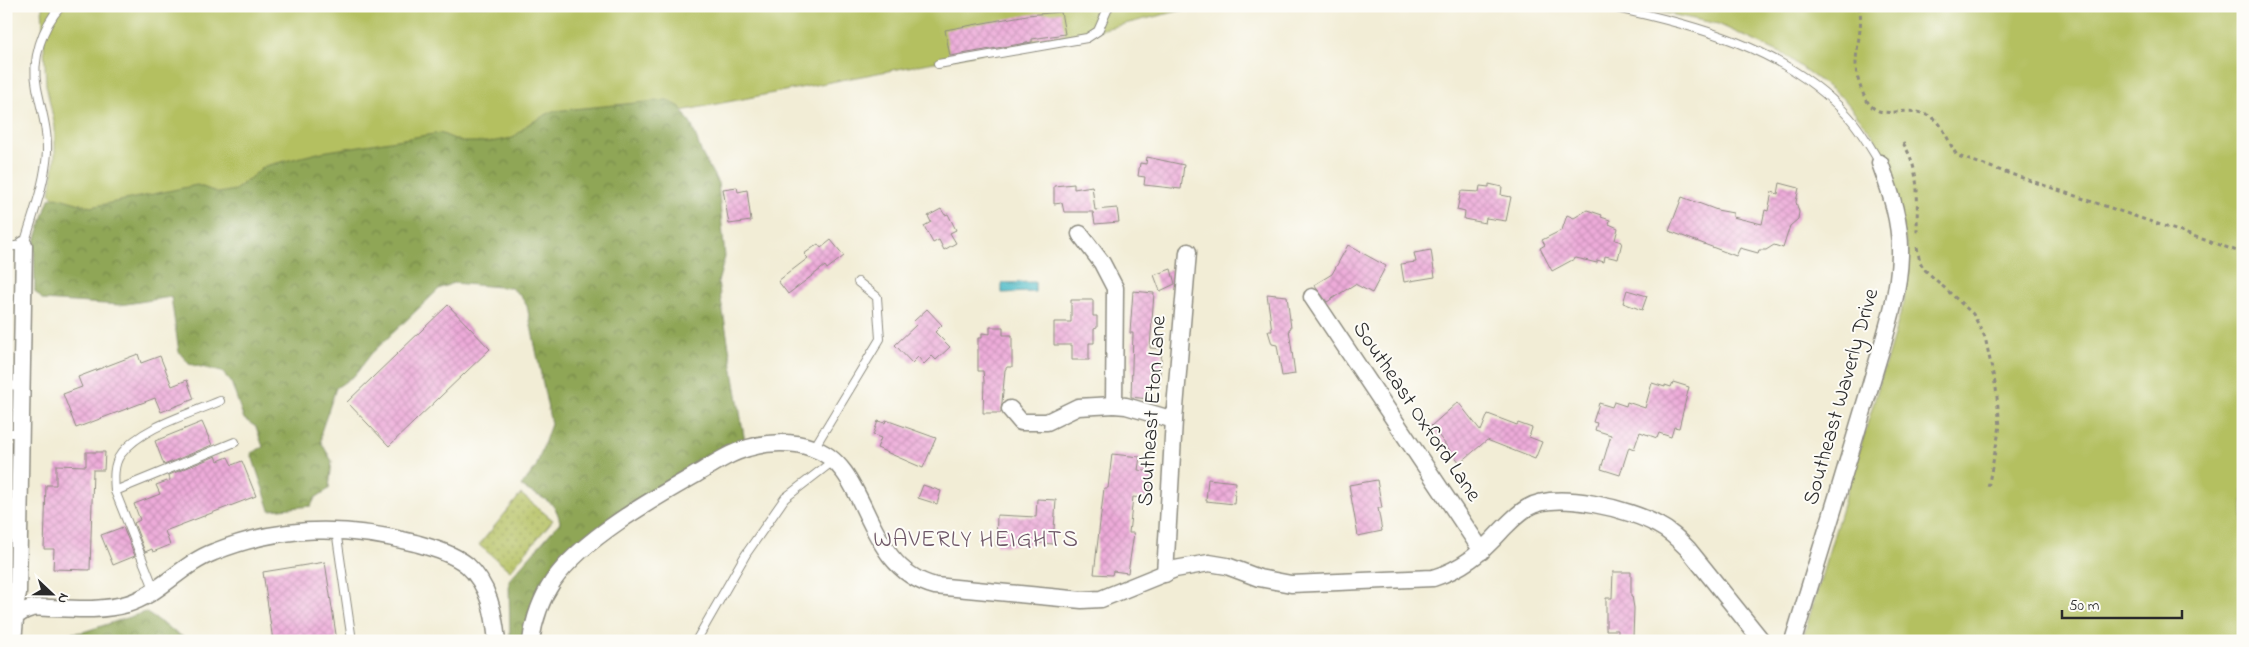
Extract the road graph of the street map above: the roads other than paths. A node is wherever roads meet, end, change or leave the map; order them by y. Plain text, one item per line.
1 (60, 6) edge
2 (1109, 6) edge
3 (1607, 6) edge
4 (938, 64) dead end
5 (1880, 163) joint
6 (1080, 234) dead end
7 (24, 245) junction
8 (6, 247) edge
9 (1188, 252) dead end
10 (858, 282) dead end
11 (1312, 297) dead end
12 (14, 386) edge
13 (220, 401) dead end
14 (1114, 405) junction
15 (1010, 409) dead end
16 (1174, 420) junction
17 (13, 433) edge
18 (235, 442) dead end
19 (814, 448) junction
20 (835, 459) junction
21 (115, 491) junction
22 (336, 530) junction
23 (1482, 551) junction
24 (1165, 574) junction
25 (155, 592) junction
26 (9, 628) edge
27 (352, 641) edge
28 (497, 641) edge
29 (531, 641) edge
30 (696, 641) edge
31 (1762, 641) edge
32 (1794, 641) edge

1 - 7 lane
2 - 4 lane
3 - 5 lane
5 - 32 street, Southeast Waverly Drive
6 - 14 street
7 - 8 lane
7 - 12 street
9 - 16 street, Southeast Eton Lane
10 - 19 lane
11 - 23 street, Southeast Oxford Lane
12 - 17 street
13 - 21 lane
14 - 15 street
14 - 16 street
16 - 24 street, Southeast Eton Lane
17 - 26 street
18 - 21 lane
19 - 20 street
19 - 29 street
20 - 24 street
20 - 30 lane
21 - 25 lane
22 - 25 street
22 - 27 lane
22 - 28 street
23 - 24 street
23 - 31 street
25 - 26 street

